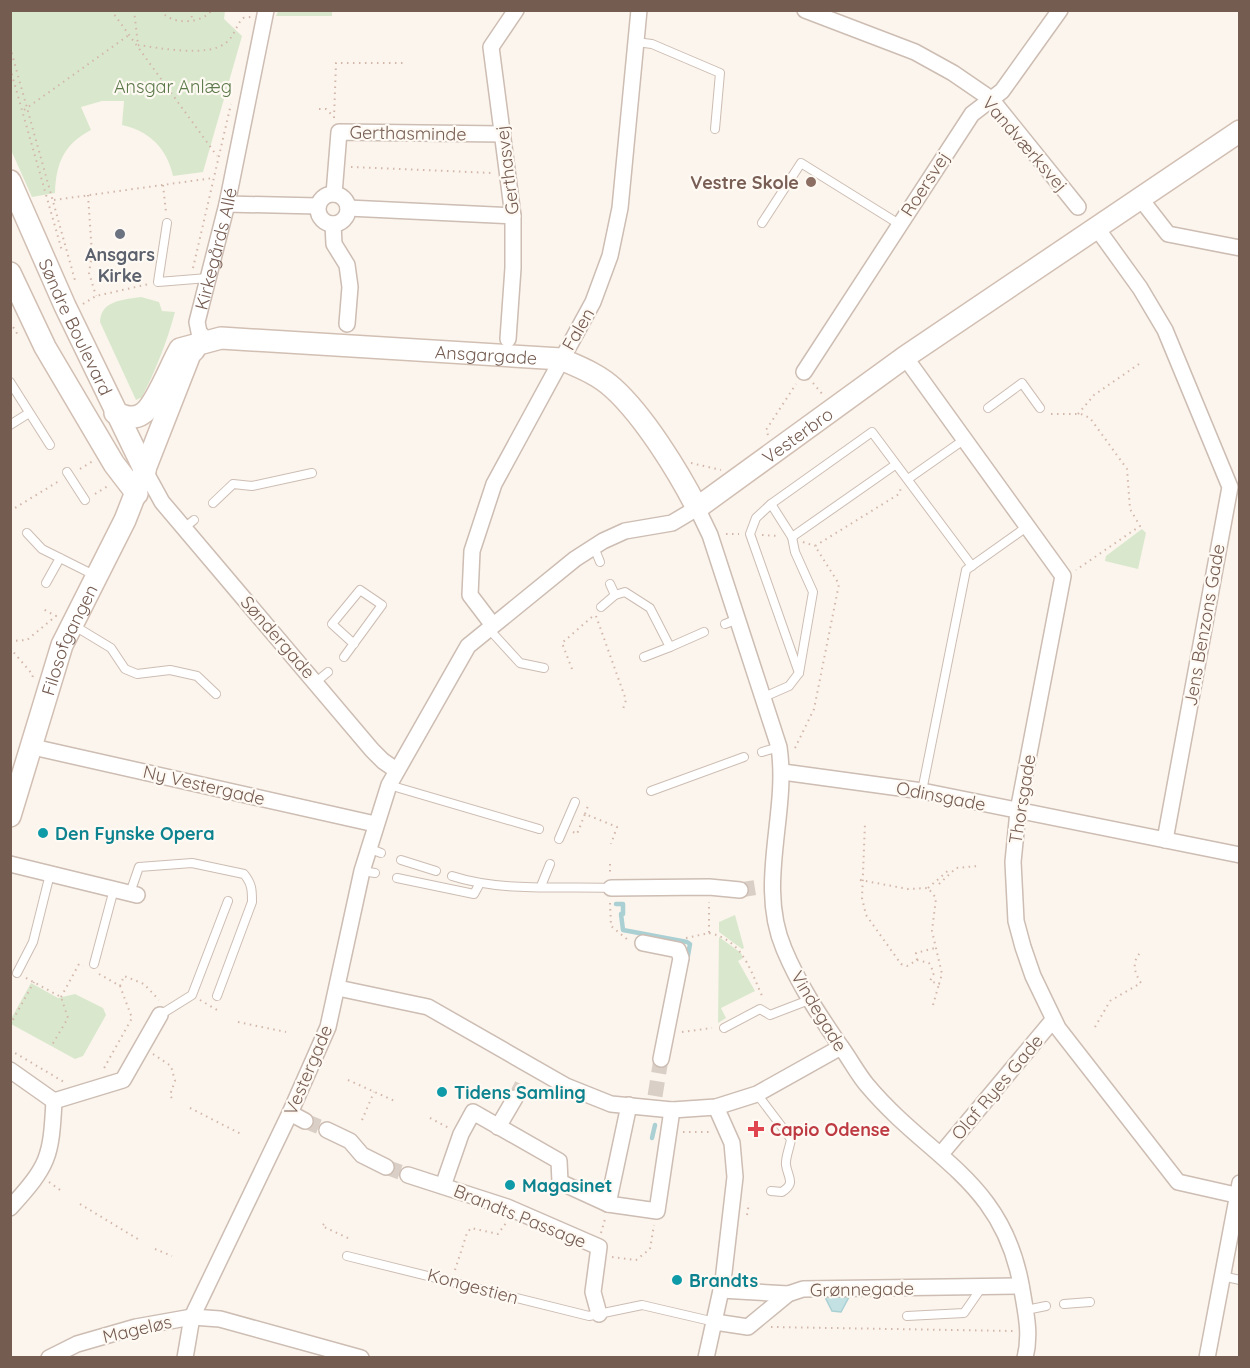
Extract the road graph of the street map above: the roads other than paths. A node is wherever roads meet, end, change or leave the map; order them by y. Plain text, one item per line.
1 (516, 10) edge
2 (639, 10) edge
3 (805, 10) edge
4 (1060, 10) edge
5 (266, 13) edge
6 (824, 14) edge
7 (636, 42) junction
8 (991, 99) junction
9 (715, 129) dead end
10 (1239, 131) edge
11 (502, 134) junction
12 (10, 181) edge
13 (334, 194) junction
14 (1140, 198) junction
15 (227, 204) junction
16 (318, 206) junction
17 (1078, 207) dead end
18 (348, 208) junction
19 (513, 216) junction
20 (167, 223) road end
21 (762, 223) dead end
22 (333, 224) junction
23 (899, 224) junction
24 (1096, 227) junction
25 (1239, 248) edge
26 (10, 273) edge
27 (208, 278) junction
28 (24, 301) junction
29 (347, 324) dead end
30 (508, 339) dead end
31 (207, 341) junction
32 (905, 357) junction
33 (561, 359) junction
34 (804, 372) road end
35 (10, 381) edge
36 (988, 408) dead end
37 (1040, 408) road end
38 (29, 413) junction
39 (115, 413) junction
40 (10, 425) edge
41 (963, 429) junction
42 (50, 445) dead end
43 (895, 465) junction
44 (145, 471) junction
45 (67, 472) dead end
46 (312, 473) dead end
47 (908, 479) junction
48 (1235, 487) edge
49 (137, 494) junction
50 (85, 500) road end
51 (162, 502) junction
52 (213, 503) dead end
53 (771, 504) junction
54 (697, 508) junction
55 (1028, 526) junction
56 (27, 533) dead end
57 (792, 537) junction
58 (594, 547) junction
59 (60, 558) junction
60 (600, 562) dead end
61 (972, 566) junction
62 (98, 577) junction
63 (46, 583) dead end
64 (610, 584) dead end
65 (615, 595) junction
66 (598, 610) road end
67 (73, 625) junction
68 (490, 626) junction
69 (704, 632) dead end
70 (354, 644) junction
71 (670, 647) junction
72 (344, 657) dead end
73 (644, 657) dead end
74 (544, 668) dead end
75 (800, 673) junction
76 (216, 694) dead end
77 (764, 697) junction
78 (33, 747) junction
79 (779, 747) junction
80 (762, 752) dead end
81 (744, 758) dead end
82 (396, 770) junction
83 (783, 772) junction
84 (389, 785) junction
85 (922, 791) junction
86 (651, 792) dead end
87 (575, 802) dead end
88 (1018, 811) junction
89 (10, 816) edge
90 (375, 824) junction
91 (539, 829) dead end
92 (559, 839) dead end
93 (1165, 840) junction
94 (1239, 855) edge
95 (401, 860) dead end
96 (10, 864) edge
97 (550, 864) dead end
98 (436, 871) dead end
99 (50, 874) junction
100 (452, 876) dead end
101 (397, 878) dead end
102 (480, 882) junction
103 (541, 886) junction
104 (114, 890) junction
105 (740, 890) tunnel mouth
106 (611, 893) joint
107 (133, 894) joint
108 (228, 901) dead end
109 (638, 942) road end
110 (89, 966) road end
111 (17, 973) road end
112 (338, 988) junction
113 (217, 996) dead end
114 (809, 1000) junction
115 (164, 1013) joint
116 (1053, 1020) junction
117 (724, 1028) dead end
118 (841, 1047) junction
119 (661, 1059) tunnel mouth
120 (10, 1070) edge
121 (757, 1094) junction
122 (515, 1098) tunnel mouth
123 (54, 1101) junction
124 (629, 1105) junction
125 (716, 1107) junction
126 (672, 1110) junction
127 (290, 1113) junction
128 (305, 1121) tunnel mouth
129 (498, 1126) junction
130 (327, 1130) tunnel mouth
131 (941, 1154) junction
132 (386, 1167) tunnel mouth
133 (408, 1175) tunnel mouth
134 (443, 1186) junction
135 (771, 1191) dead end
136 (1239, 1192) edge
137 (608, 1204) junction
138 (10, 1208) edge
139 (748, 1209) dead end
140 (731, 1213) junction
141 (347, 1256) dead end
142 (1222, 1276) junction
143 (1239, 1280) edge
144 (1022, 1286) junction
145 (982, 1287) junction
146 (721, 1290) junction
147 (788, 1294) junction
148 (1090, 1302) dead end
149 (1064, 1304) dead end
150 (1046, 1306) dead end
151 (1026, 1310) junction
152 (599, 1314) junction
153 (907, 1316) dead end
154 (192, 1317) junction
155 (714, 1325) junction
156 (353, 1356) edge
157 (49, 1358) edge
158 (185, 1358) edge
159 (706, 1358) edge
160 (1026, 1358) edge
161 (1207, 1358) edge

1 - 11 street, Gerthasvej
2 - 7 street, Falen
3 - 6 street, Vandværksvej
4 - 8 street, Roersvej
5 - 15 street, Kirkegårds Allé
6 - 8 street, Vandværksvej
7 - 9 lane
7 - 33 street, Falen
8 - 17 street, Vandværksvej
8 - 23 street, Roersvej
10 - 14 main road, Vesterbro
11 - 13 street, Gerthasminde
11 - 19 street, Gerthasvej
12 - 39 main road, Søndre Boulevard
13 - 16 street
13 - 18 street
14 - 24 main road, Vesterbro
14 - 25 street
15 - 16 street
15 - 27 street, Kirkegårds Allé
16 - 22 street
18 - 19 street
18 - 22 street
19 - 30 street, Gerthasvej
20 - 27 lane
21 - 23 lane
22 - 29 street
23 - 34 street, Roersvej
24 - 32 main road, Vesterbro
24 - 48 street, Jens Benzons Gade
26 - 28 main road, Søndre Boulevard
27 - 31 street, Kirkegårds Allé
28 - 44 main road
28 - 49 main road, Søndre Boulevard
31 - 33 main road, Ansgargade
31 - 39 main road, Ansgargade
31 - 44 main road
32 - 41 street
32 - 54 main road, Vesterbro
33 - 54 main road, Ansgargade
33 - 68 street, Falen
35 - 38 lane
36 - 37 lane
38 - 40 lane
38 - 42 lane
39 - 44 main road, Søndre Boulevard
41 - 47 lane
41 - 55 street
43 - 47 lane
43 - 53 lane
43 - 57 lane
44 - 49 main road, Filosofgangen
44 - 51 street, Søndergade
45 - 50 lane
46 - 52 lane
47 - 61 lane
48 - 93 street, Jens Benzons Gade
49 - 51 street
49 - 62 main road, Filosofgangen
51 - 82 street, Søndergade
53 - 57 lane
53 - 75 lane
54 - 58 street, Vesterbro
54 - 77 street, Vindegade
55 - 61 lane
55 - 88 street, Thorsgade
56 - 59 lane
57 - 75 lane
58 - 60 lane
58 - 68 street, Vesterbro
59 - 62 lane
59 - 63 lane
61 - 85 lane
62 - 67 main road, Filosofgangen
64 - 65 lane
65 - 66 lane
65 - 71 lane
67 - 76 lane
67 - 78 main road, Filosofgangen
68 - 74 lane
68 - 82 street, Vesterbro
69 - 71 lane
70 - 70 lane
70 - 72 lane
71 - 73 lane
75 - 77 lane
77 - 79 street, Vindegade
78 - 89 main road, Filosofgangen
78 - 90 street, Ny Vestergade
79 - 80 lane
79 - 83 street, Vindegade
81 - 86 lane
82 - 84 street, Vestergade
83 - 85 street, Odinsgade
83 - 114 street, Vindegade
84 - 90 street, Vestergade
84 - 91 lane
85 - 88 street, Odinsgade
87 - 92 lane
88 - 93 street, Odinsgade
88 - 116 street, Thorsgade
90 - 112 street, Vestergade
93 - 94 street, Odinsgade
95 - 98 lane
96 - 99 street
97 - 103 lane
99 - 104 street
99 - 111 lane
100 - 102 lane
101 - 102 lane
102 - 103 lane
103 - 106 lane
104 - 107 street
104 - 110 lane
105 - 106 street
107 - 113 lane
108 - 115 lane
109 - 119 street
112 - 124 street
112 - 127 street, Vestergade
114 - 117 lane
114 - 118 street, Vindegade
115 - 123 street
116 - 131 street, Olaf Ryes Gade
116 - 136 street, Thorsgade
118 - 121 street
118 - 131 street, Vindegade
120 - 123 street
121 - 125 street
121 - 135 lane
122 - 129 street
123 - 138 street
124 - 126 street
124 - 137 street
125 - 126 street
125 - 140 street
126 - 137 street
127 - 128 street
127 - 154 street, Vestergade
129 - 134 street
129 - 137 street
130 - 132 street
131 - 144 street, Vindegade
133 - 134 street, Brandts Passage
134 - 152 street, Brandts Passage
136 - 142 street
139 - 140 street
140 - 146 street
141 - 152 lane, Kongestien
142 - 143 lane
142 - 161 street
144 - 145 street, Grønnegade
144 - 151 street, Vindegade
145 - 147 street, Grønnegade
145 - 153 lane
146 - 147 street
146 - 155 street
147 - 155 street, Grønnegade
148 - 149 lane
150 - 151 lane
151 - 160 street, Vindegade
152 - 155 lane, Kongestien
154 - 156 street, Mageløs
154 - 157 street, Mageløs
154 - 158 street, Vestergade
155 - 159 street

